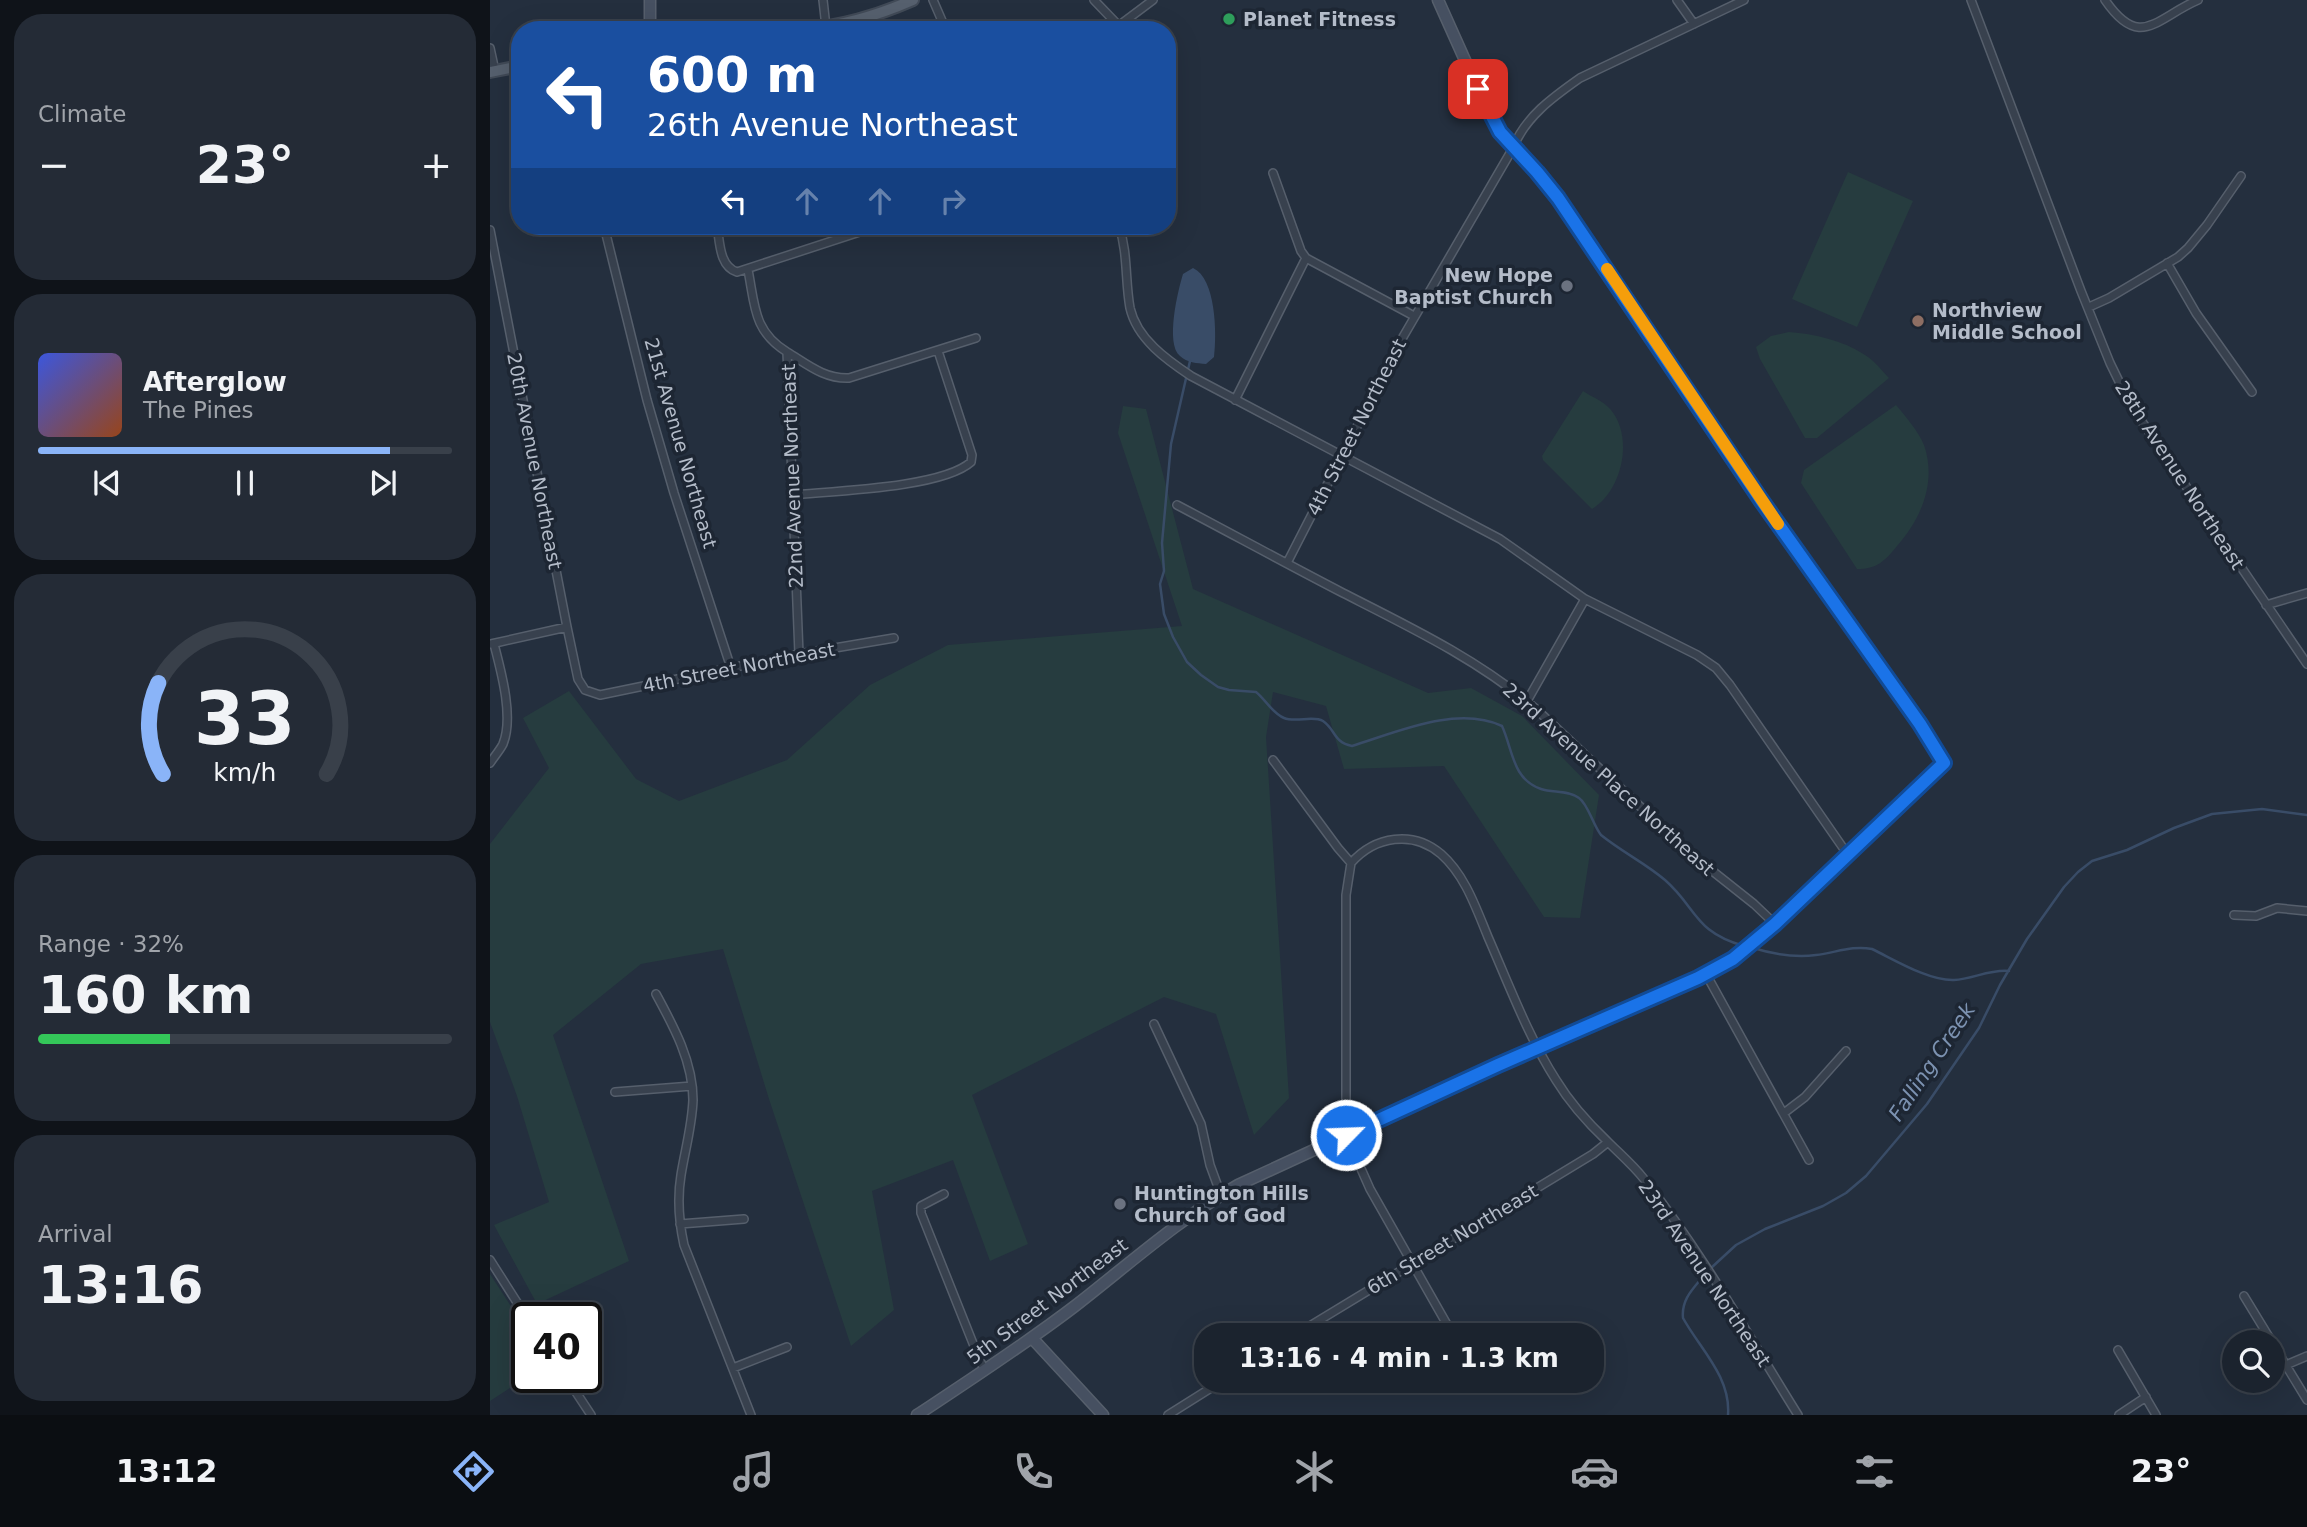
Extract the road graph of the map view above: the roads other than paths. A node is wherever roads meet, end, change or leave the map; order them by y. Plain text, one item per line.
1 (650, 0) edge
2 (823, 0) edge
3 (913, 0) edge
4 (933, 0) edge
5 (1094, 0) edge
6 (1153, 0) edge
7 (1438, 0) edge
8 (1677, 0) edge
9 (1744, 0) edge
10 (1971, 0) edge
11 (2105, 0) edge
12 (2198, 0) edge
13 (650, 21) edge
14 (825, 21) edge
15 (853, 21) edge
16 (942, 21) edge
17 (1110, 21) edge
18 (1123, 21) edge
19 (1694, 24) junction
20 (490, 48) edge
21 (511, 68) edge
22 (493, 71) edge
23 (1513, 148) junction
24 (1273, 173) dead end
25 (2241, 176) dead end
26 (490, 230) edge
27 (606, 235) edge
28 (720, 235) edge
29 (852, 235) edge
30 (1121, 235) edge
31 (849, 236) joint
32 (1307, 258) junction
33 (2167, 263) junction
34 (748, 270) junction
35 (2089, 307) junction
36 (1414, 316) junction
37 (976, 338) dead end
38 (938, 351) junction
39 (787, 352) junction
40 (2252, 392) dead end
41 (1235, 400) junction
42 (1342, 456) junction
43 (792, 495) junction
44 (1177, 505) dead end
45 (1287, 563) junction
46 (2307, 593) edge
47 (1585, 599) junction
48 (2266, 605) junction
49 (567, 627) junction
50 (894, 638) dead end
51 (492, 644) edge
52 (799, 654) junction
53 (2307, 664) edge
54 (731, 668) junction
55 (585, 690) joint
56 (1527, 701) junction
57 (1273, 760) dead end
58 (490, 763) edge
59 (1848, 855) junction
60 (1351, 863) junction
61 (2307, 911) edge
62 (2234, 915) dead end
63 (1775, 924) junction
64 (1706, 974) junction
65 (656, 994) dead end
66 (1154, 1024) dead end
67 (1539, 1048) junction
68 (1846, 1051) dead end
69 (692, 1086) junction
70 (615, 1092) dead end
71 (1784, 1113) junction
72 (1346, 1135) junction
73 (1608, 1142) junction
74 (1809, 1160) dead end
75 (944, 1194) dead end
76 (1221, 1195) junction
77 (744, 1219) dead end
78 (680, 1224) junction
79 (490, 1260) edge
80 (1412, 1263) junction
81 (2244, 1296) dead end
82 (517, 1302) edge
83 (1314, 1323) edge
84 (1446, 1323) edge
85 (2265, 1330) edge
86 (1032, 1338) junction
87 (787, 1346) dead end
88 (2118, 1350) dead end
89 (2307, 1356) edge
90 (2286, 1365) joint
91 (733, 1368) junction
92 (985, 1370) junction
93 (577, 1393) edge
94 (1203, 1393) edge
95 (2146, 1397) junction
96 (2307, 1400) edge
97 (591, 1415) edge
98 (751, 1415) edge
99 (917, 1415) edge
100 (1103, 1415) edge
101 (1168, 1415) edge
102 (1798, 1415) edge
103 (2119, 1415) edge
104 (2156, 1415) edge

1 - 13 street
2 - 14 street
3 - 15 main road
4 - 16 street
5 - 17 street
6 - 18 street
7 - 23 street
8 - 19 street
9 - 19 street, 4th Street Northeast
10 - 35 street, 28th Avenue Northeast
11 - 12 street
19 - 23 street, 4th Street Northeast
20 - 22 street
21 - 22 main road
23 - 36 street, 4th Street Northeast
23 - 59 street, 5th Street Northeast
24 - 32 street
25 - 33 street
26 - 49 street, 20th Avenue Northeast
27 - 54 street, 21st Avenue Northeast
28 - 34 street
29 - 31 street
30 - 41 street
31 - 34 street
32 - 36 street
32 - 41 street
33 - 35 street
33 - 40 street
34 - 39 street, 22nd Avenue Northeast
35 - 48 street, 28th Avenue Northeast
36 - 42 street, 4th Street Northeast
37 - 38 street
38 - 39 street
38 - 43 street
39 - 43 street, 22nd Avenue Northeast
41 - 42 street
42 - 45 street, 4th Street Northeast
42 - 47 street
43 - 52 street, 22nd Avenue Northeast
44 - 45 street, 23rd Avenue Place Northeast
45 - 56 street, 23rd Avenue Place Northeast
46 - 48 street
47 - 56 street
47 - 59 street
48 - 53 street, 28th Avenue Northeast
49 - 51 street
49 - 55 street, 20th Avenue Northeast
50 - 52 street, 4th Street Northeast
51 - 58 street
52 - 54 street, 4th Street Northeast
54 - 55 street, 4th Street Northeast
56 - 63 street, 23rd Avenue Place Northeast
57 - 60 street
59 - 63 street, 5th Street Northeast
60 - 67 street, 23rd Avenue Northeast
60 - 72 street
61 - 62 street
63 - 64 street, 5th Street Northeast
64 - 67 street, 5th Street Northeast
64 - 71 street
65 - 69 street
66 - 76 street
67 - 72 street, 5th Street Northeast
67 - 73 street, 23rd Avenue Northeast
68 - 71 street
69 - 70 street
69 - 78 street
71 - 74 street
72 - 76 street, 5th Street Northeast
72 - 80 street
73 - 80 street, 6th Street Northeast
73 - 102 street, 23rd Avenue Northeast
75 - 92 street
76 - 86 street, 5th Street Northeast
77 - 78 street
78 - 91 street
79 - 82 street
80 - 83 street, 6th Street Northeast
80 - 84 street
81 - 85 street
86 - 92 street, 5th Street Northeast
86 - 100 street
87 - 91 street
88 - 95 street
89 - 90 street
90 - 96 street
91 - 98 street
92 - 99 street, 5th Street Northeast
93 - 97 street
94 - 101 street
95 - 103 street
95 - 104 street

